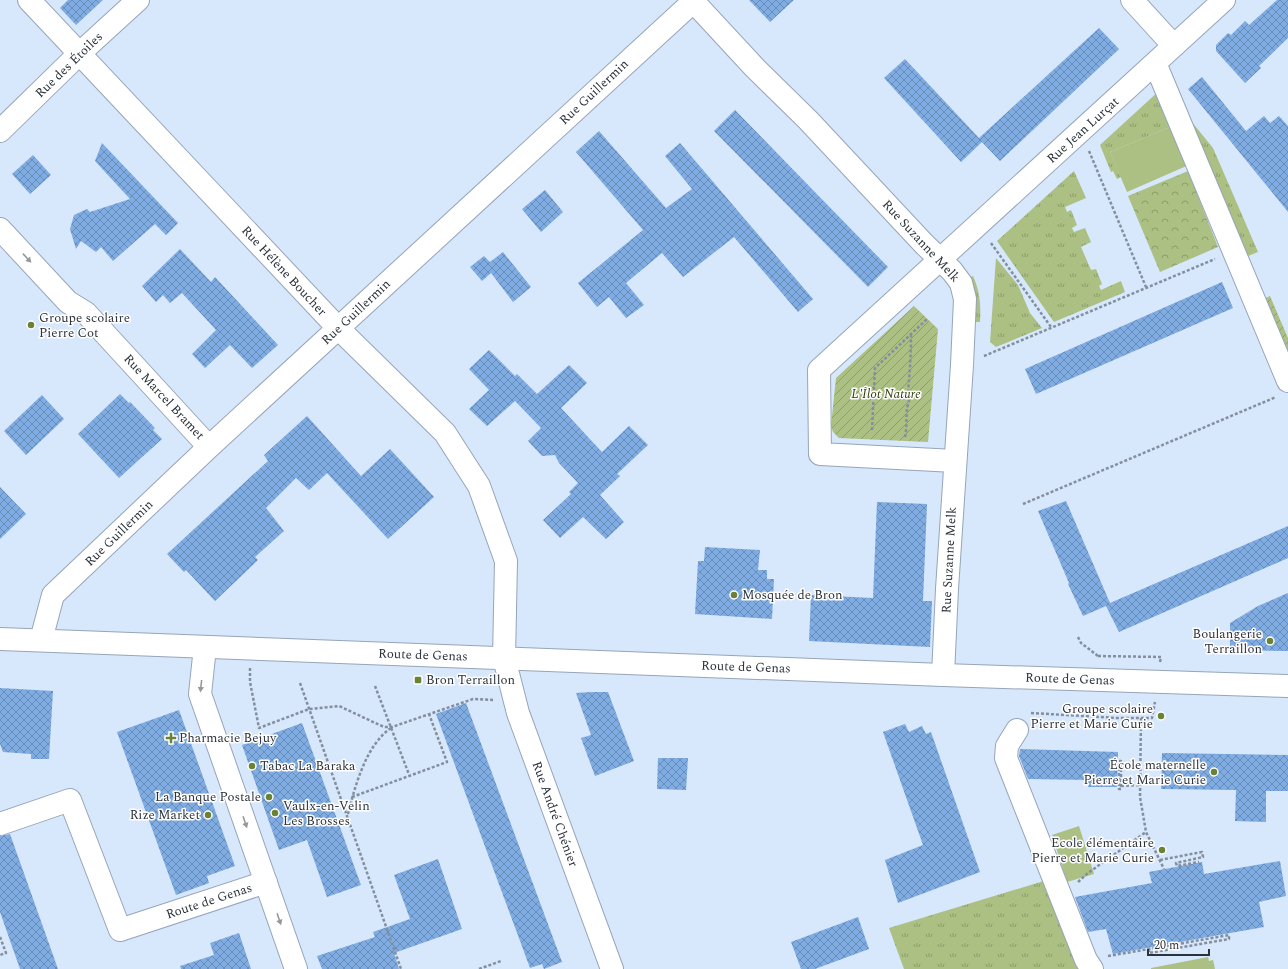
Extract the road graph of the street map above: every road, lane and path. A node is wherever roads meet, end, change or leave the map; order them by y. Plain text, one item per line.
1 (29, 0) edge
2 (138, 0) edge
3 (693, 0) edge
4 (1132, 0) edge
5 (1224, 0) edge
6 (1174, 46) junction
7 (80, 53) junction
8 (1155, 64) junction
9 (0, 132) edge
10 (1081, 132) junction
11 (977, 225) junction
12 (0, 229) edge
13 (1234, 251) junction
14 (940, 259) junction
15 (1146, 287) junction
16 (927, 319) dead end
17 (1051, 327) junction
18 (339, 329) junction
19 (911, 334) junction
20 (962, 364) junction
21 (1284, 388) edge
22 (872, 430) dead end
23 (907, 441) dead end
24 (209, 447) junction
25 (955, 461) junction
26 (1023, 504) dead end
27 (0, 639) edge
28 (41, 640) junction
29 (205, 647) junction
30 (250, 648) junction
31 (1098, 656) dead end
32 (1161, 657) dead end
33 (504, 658) junction
34 (943, 675) junction
35 (300, 684) dead end
36 (375, 686) dead end
37 (1288, 686) edge
38 (515, 702) junction
39 (309, 709) junction
40 (429, 714) junction
41 (1141, 718) junction
42 (1152, 718) dead end
43 (1022, 721) joint
44 (392, 728) junction
45 (410, 777) junction
46 (1140, 785) junction
47 (1121, 786) junction
48 (352, 797) junction
49 (347, 816) junction
50 (0, 824) edge
51 (1146, 832) junction
52 (1160, 860) junction
53 (1199, 862) dead end
54 (1164, 869) dead end
55 (266, 882) junction
56 (1074, 885) dead end
57 (0, 937) edge
58 (1148, 949) junction
59 (0, 955) edge
60 (501, 961) dead end
61 (1089, 965) edge
62 (296, 969) edge
63 (401, 969) edge
64 (479, 969) edge
65 (612, 969) edge

1 - 7 street, Rue Hélène Boucher
2 - 7 street, Rue des Étoiles
3 - 14 street, Rue Suzanne Melk
3 - 18 street, Rue Guillermin
4 - 6 street
5 - 6 street, Rue Jean Lurçat
6 - 8 street, Rue Jean Lurçat
7 - 9 street, Rue des Étoiles
7 - 18 street, Rue Hélène Boucher
8 - 10 street, Rue Jean Lurçat
8 - 13 street
10 - 11 street, Rue Jean Lurçat
10 - 15 path
11 - 14 street, Rue Jean Lurçat
11 - 17 path
12 -> 24 street, Rue Marcel Bramet
13 - 15 path
13 - 21 street
14 - 20 street, Rue Suzanne Melk
14 - 25 street, Rue Jean Lurçat
15 - 17 path
16 - 19 path
17 - 20 path
18 - 24 street, Rue Guillermin
18 - 33 street, Rue Hélène Boucher
19 - 22 path
19 - 23 path
20 - 25 street, Rue Suzanne Melk
21 - 26 path
24 - 28 street, Rue Guillermin
25 - 34 street, Rue Suzanne Melk
27 - 28 street, Route de Genas
28 - 29 street, Route de Genas
29 - 30 street, Route de Genas
29 -> 55 street, Route de Genas
30 - 33 street, Route de Genas
30 - 39 path
31 - 32 path
33 - 34 street, Route de Genas
33 - 38 street, Rue André Chénier
34 - 37 street, Route de Genas
35 - 39 path
36 - 44 path
38 - 40 path
38 - 65 street, Rue André Chénier
39 - 44 path
39 - 49 path
40 - 44 path
40 - 45 path
41 - 42 path
41 - 43 path
41 - 46 path
43 - 61 street
44 - 45 path
44 - 48 path
45 - 48 path
46 - 47 path
46 - 51 path
47 - 47 path
48 - 49 path
49 - 63 path
50 - 55 street, Route de Genas
51 - 52 path
51 - 56 path
52 - 53 path
52 - 54 path
55 -> 62 street
57 - 59 path
58 - 58 path
58 - 61 path
60 - 64 path

